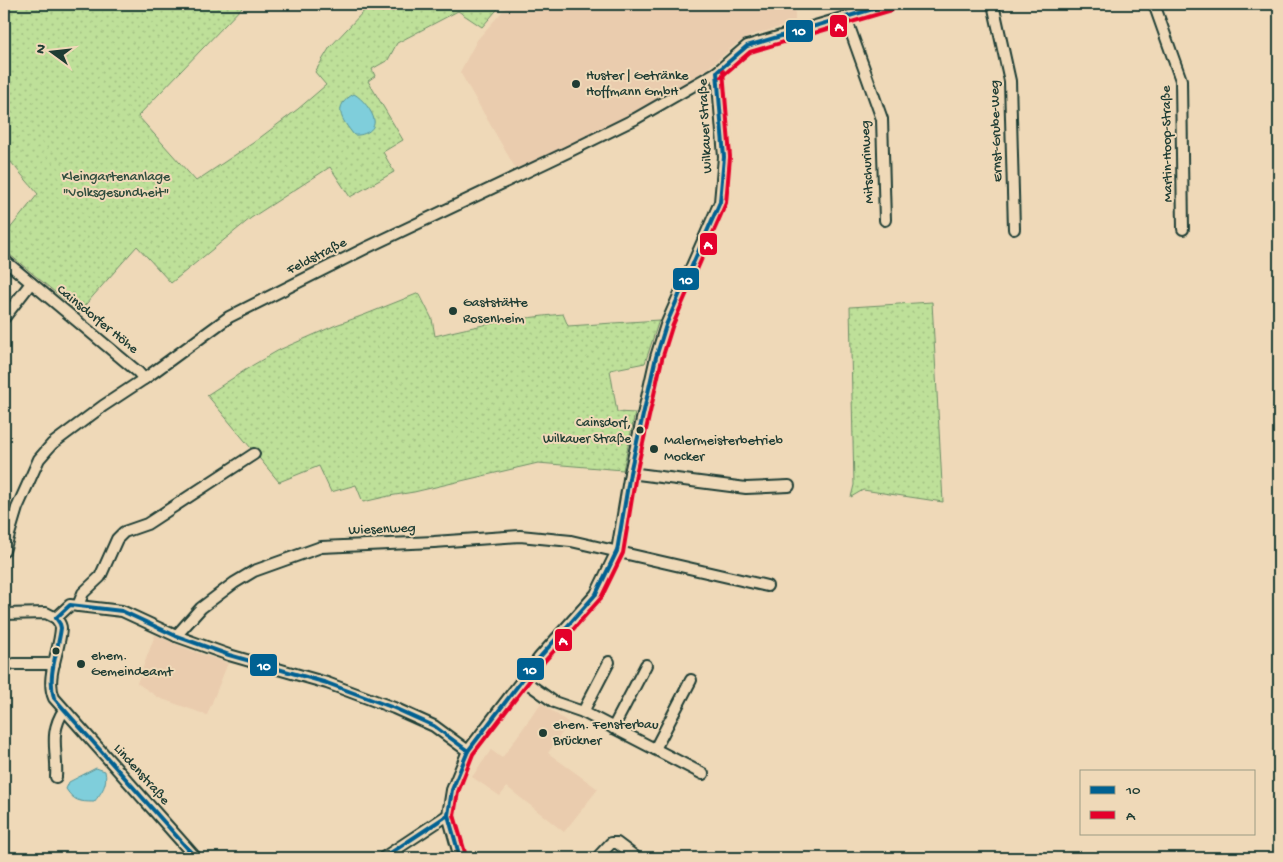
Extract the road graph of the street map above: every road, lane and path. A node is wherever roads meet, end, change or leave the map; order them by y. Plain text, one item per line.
1 (890, 4) edge
2 (993, 4) edge
3 (1154, 4) edge
4 (846, 18) junction
5 (717, 72) junction
6 (885, 220) dead end
7 (1014, 229) dead end
8 (1183, 229) dead end
9 (4, 260) edge
10 (31, 283) junction
11 (4, 318) edge
12 (144, 379) junction
13 (254, 454) dead end
14 (630, 473) junction
15 (789, 486) dead end
16 (5, 548) edge
17 (617, 550) junction
18 (766, 586) dead end
19 (78, 606) junction
20 (4, 613) edge
21 (56, 618) junction
22 (176, 636) junction
23 (609, 662) dead end
24 (14, 664) dead end
25 (54, 664) junction
26 (646, 665) dead end
27 (523, 680) junction
28 (691, 680) dead end
29 (64, 710) junction
30 (583, 712) junction
31 (613, 728) junction
32 (655, 749) junction
33 (468, 751) junction
34 (703, 774) dead end
35 (56, 777) dead end
36 (448, 816) junction
37 (196, 858) edge
38 (383, 858) edge
39 (460, 858) edge
40 (597, 858) edge
41 (637, 858) edge

1 - 4 street, Wilkauer Straße
2 - 7 street, Ernst-Grube-Weg
3 - 8 street, Martin-Hoop-Straße
4 - 5 street, Wilkauer Straße
4 - 6 street, Mitschurinweg
5 - 12 street, Feldstraße
5 - 14 street, Wilkauer Straße
9 - 10 street, Cainsdorfer Höhe
10 - 11 street
10 - 12 street, Cainsdorfer Höhe
12 - 16 street, Feldstraße
13 - 19 street
14 - 15 street
14 - 17 street, Wilkauer Straße
17 - 18 street, Wiesenweg
17 - 22 street, Wiesenweg
17 - 27 street, Wilkauer Straße
19 - 21 street
19 - 22 street
20 - 21 street
21 - 25 street, Lindenstraße
22 - 33 street
23 - 30 street
24 - 25 street
25 - 29 street, Lindenstraße
26 - 31 street
27 - 30 street
27 - 33 street, Wilkauer Straße
28 - 32 street
29 - 35 street
29 - 37 street, Lindenstraße
30 - 31 street
31 - 32 street
32 - 34 street
33 - 36 street, Wilkauer Straße
36 - 38 street
36 - 39 street
40 - 41 street

